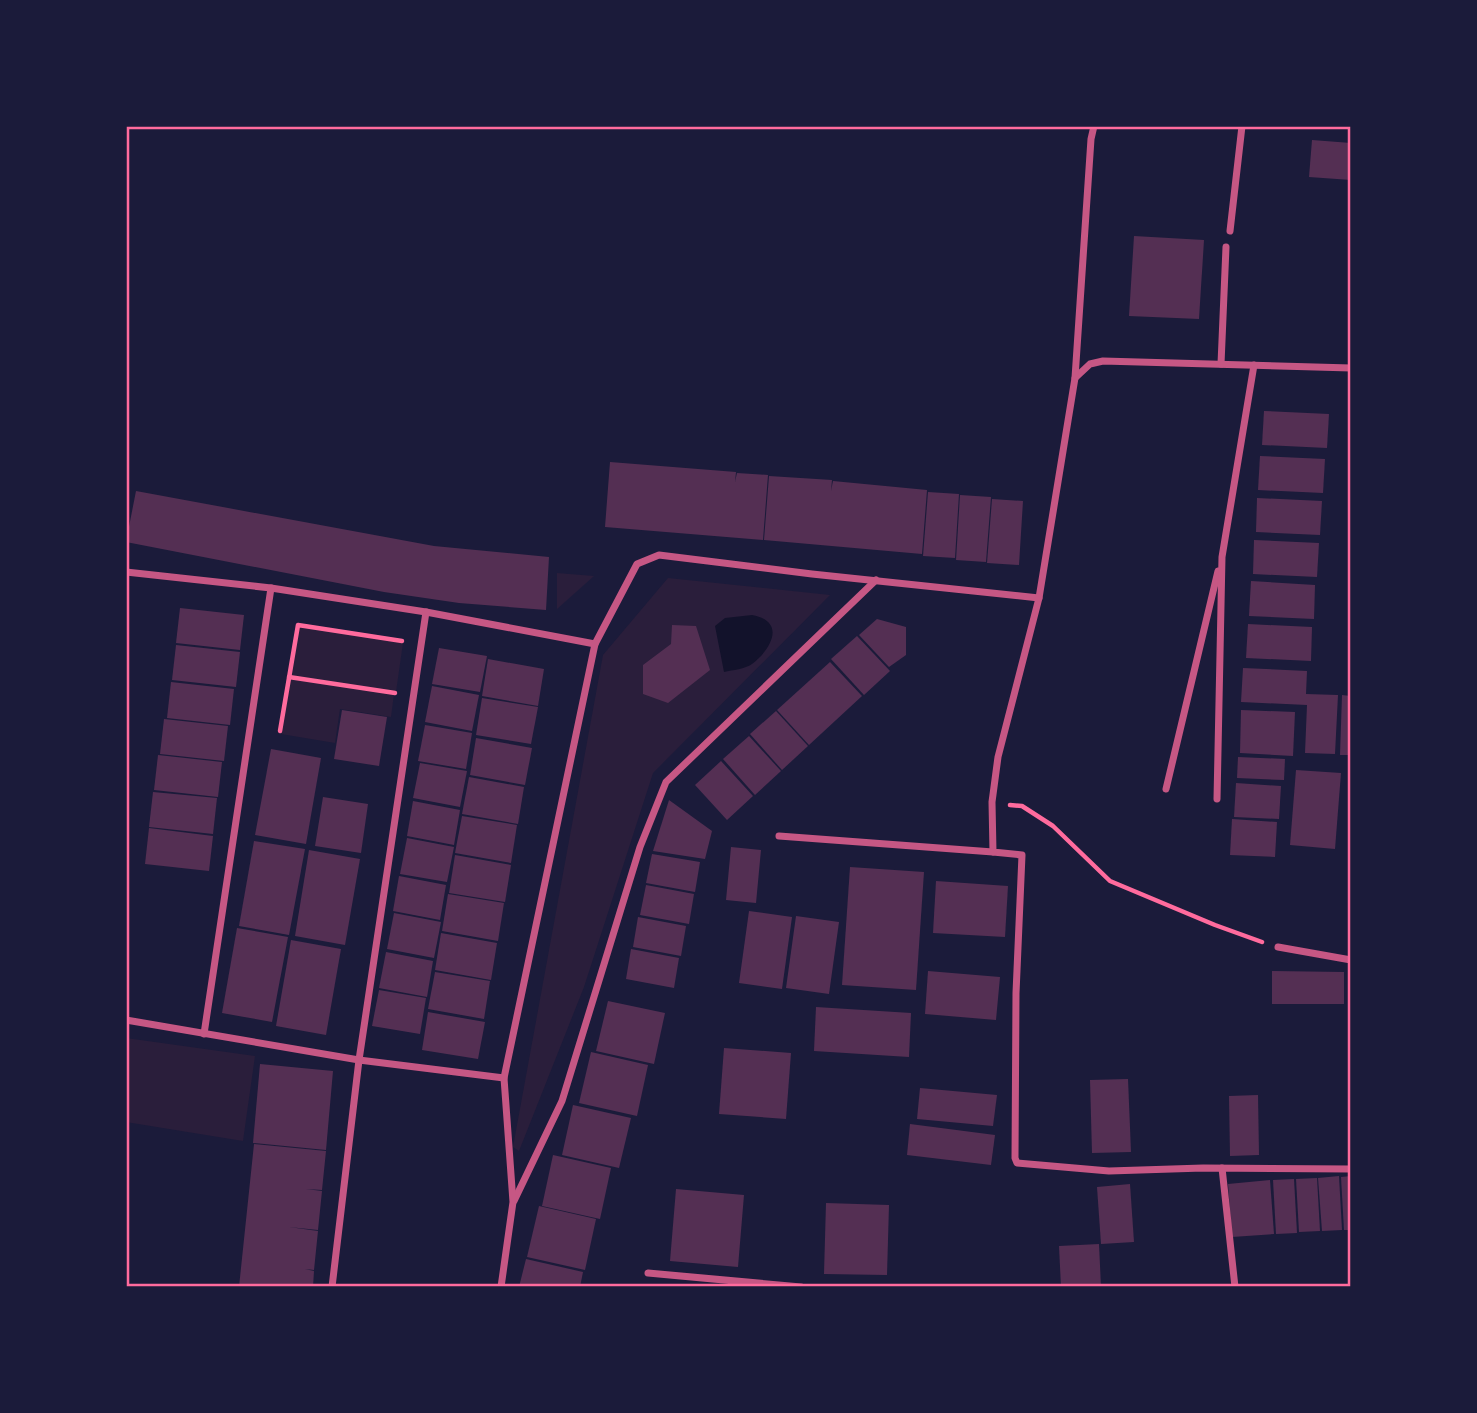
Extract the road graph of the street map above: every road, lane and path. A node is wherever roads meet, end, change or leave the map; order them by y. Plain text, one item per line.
1 (1094, 126) edge
2 (1242, 126) edge
3 (1230, 231) dead end
4 (1226, 247) dead end
5 (1221, 364) junction
6 (1254, 365) junction
7 (1351, 368) edge
8 (1075, 378) junction
9 (1222, 557) junction
10 (126, 572) edge
11 (876, 580) junction
12 (271, 588) junction
13 (1040, 598) junction
14 (425, 612) junction
15 (405, 642) dead end
16 (595, 645) junction
17 (289, 677) junction
18 (399, 680) dead end
19 (397, 693) junction
20 (395, 707) dead end
21 (280, 731) dead end
22 (1166, 789) dead end
23 (1217, 799) dead end
24 (992, 802) junction
25 (779, 836) dead end
26 (993, 852) junction
27 (1278, 947) joint
28 (1351, 960) edge
29 (126, 1020) edge
30 (204, 1034) junction
31 (359, 1060) junction
32 (504, 1078) junction
33 (1222, 1168) junction
34 (1351, 1169) edge
35 (513, 1202) junction
36 (648, 1273) dead end
37 (332, 1287) edge
38 (501, 1287) edge
39 (801, 1287) edge
40 (1236, 1287) edge

1 - 8 street
2 - 3 street
4 - 5 street
5 - 6 street
5 - 8 street
6 - 7 street
6 - 9 street
8 - 13 street
9 - 22 street
9 - 23 street
10 - 12 street
11 - 13 street
11 - 16 street
11 - 35 street
12 - 14 street
12 - 30 street
13 - 24 street
14 - 16 street
14 - 31 street
15 - 17 path
16 - 32 street
17 - 19 path
17 - 21 path
18 - 19 path
19 - 20 path
24 - 26 street
24 - 27 path
25 - 26 street
26 - 33 street
27 - 28 street
29 - 30 street
30 - 31 street
31 - 32 street
31 - 37 street
32 - 35 street
33 - 34 street
33 - 40 street
35 - 38 street
36 - 39 street

